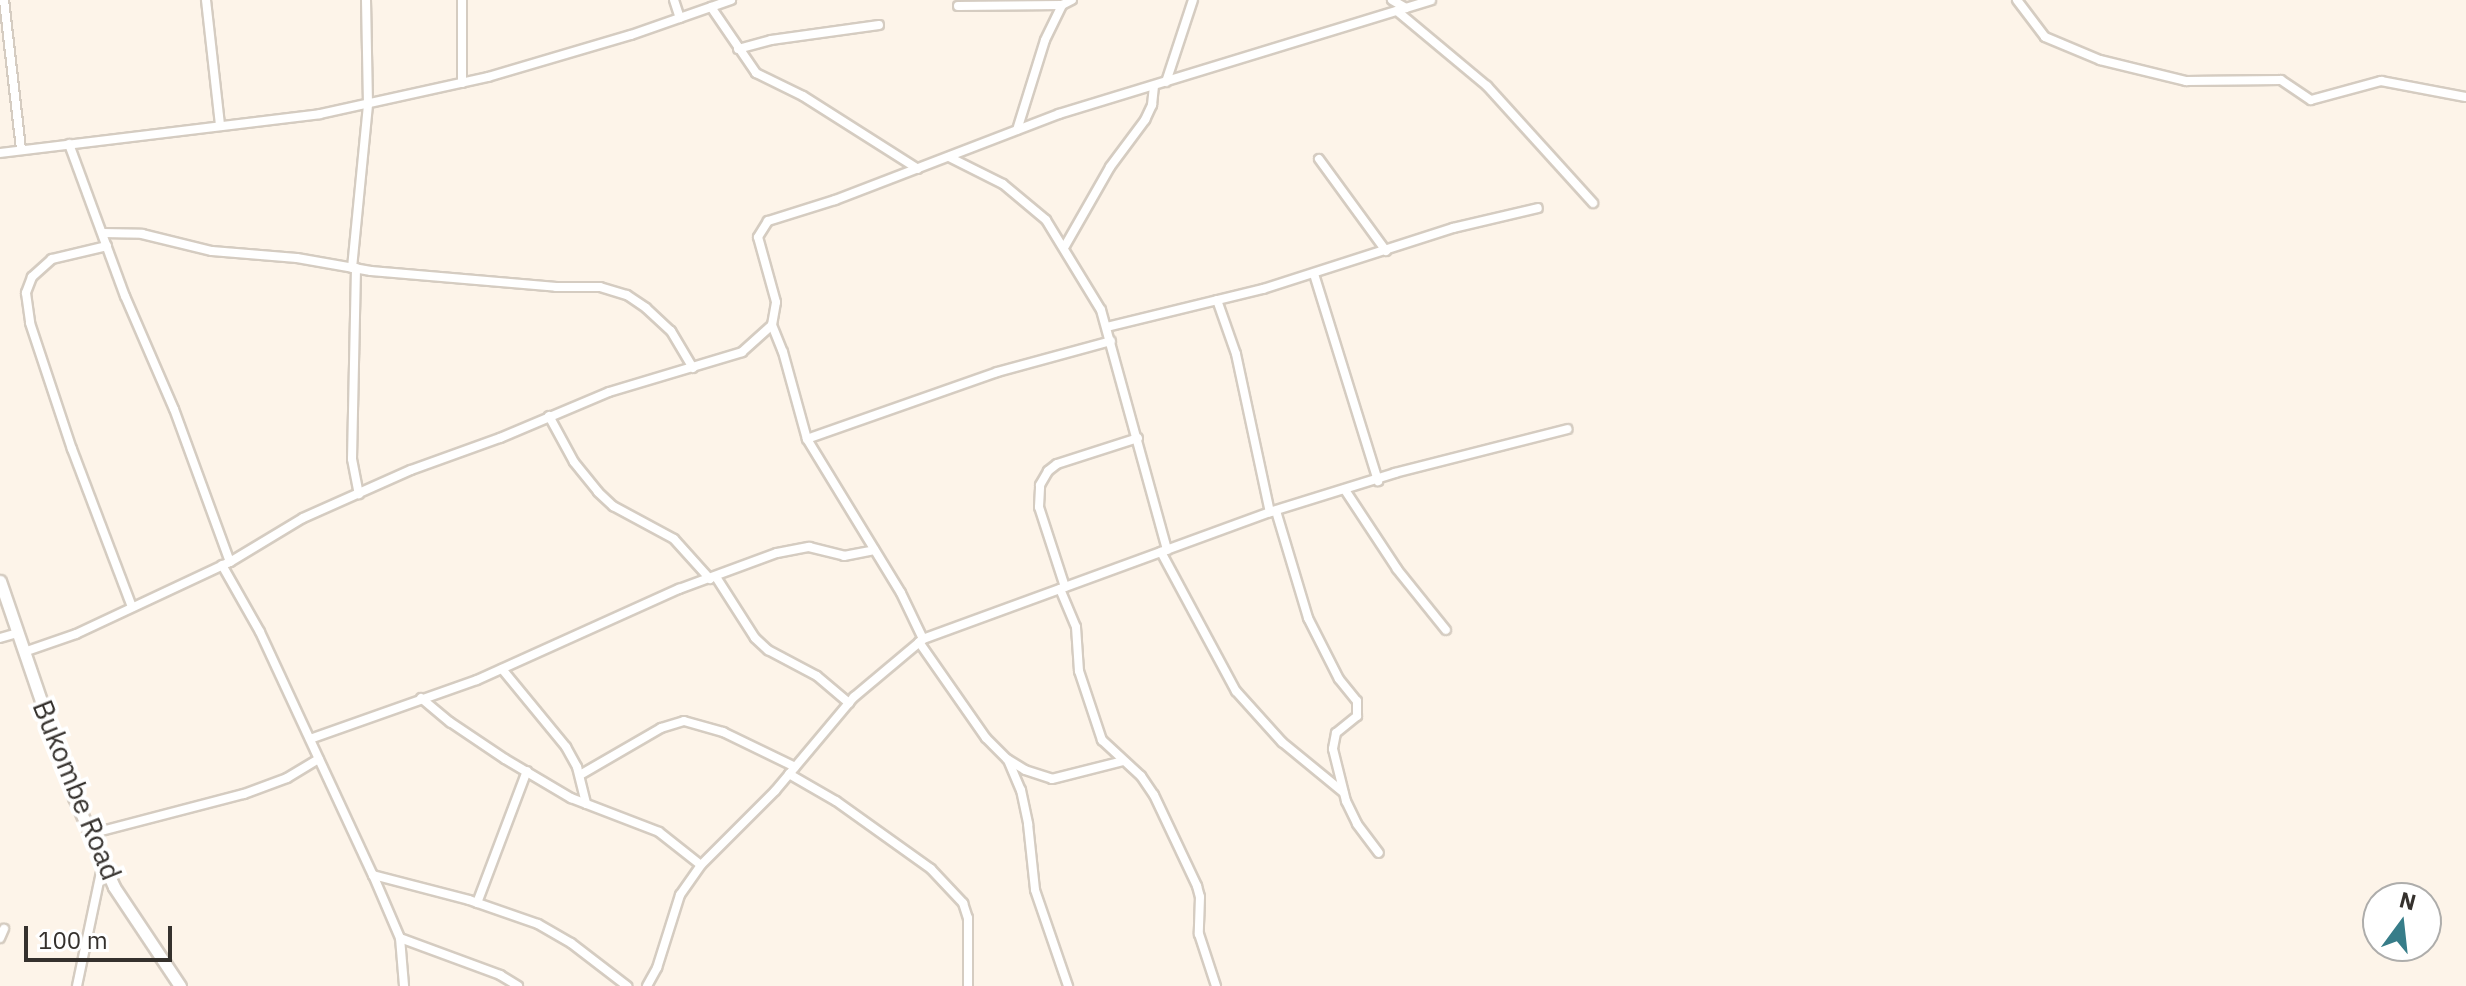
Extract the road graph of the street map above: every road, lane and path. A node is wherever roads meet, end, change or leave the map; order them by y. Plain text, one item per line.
1 (4, 0) edge
2 (206, 0) edge
3 (366, 0) edge
4 (462, 0) edge
5 (674, 0) edge
6 (731, 0) edge
7 (1072, 0) edge
8 (1193, 0) edge
9 (1392, 0) edge
10 (1431, 0) edge
11 (2017, 0) edge
12 (1062, 5) junction
13 (958, 6) dead end
14 (711, 7) junction
15 (1401, 10) junction
16 (680, 18) junction
17 (879, 25) dead end
18 (738, 49) junction
19 (1166, 82) junction
20 (462, 83) junction
21 (1154, 86) junction
22 (2466, 97) edge
23 (368, 104) junction
24 (220, 124) junction
25 (1017, 130) junction
26 (69, 144) junction
27 (21, 150) junction
28 (0, 153) edge
29 (949, 157) junction
30 (1319, 159) dead end
31 (918, 169) junction
32 (1593, 203) dead end
33 (1538, 208) dead end
34 (103, 233) junction
35 (107, 246) junction
36 (1065, 246) junction
37 (1386, 251) junction
38 (354, 268) junction
39 (1314, 274) junction
40 (1217, 300) junction
41 (772, 325) junction
42 (1107, 327) junction
43 (1111, 341) junction
44 (693, 368) junction
45 (549, 416) junction
46 (1567, 429) dead end
47 (1138, 438) junction
48 (807, 439) junction
49 (1378, 481) junction
50 (1345, 490) junction
51 (359, 494) junction
52 (1273, 512) junction
53 (874, 550) junction
54 (1164, 551) junction
55 (226, 564) junction
56 (713, 578) junction
57 (0, 581) edge
58 (1062, 588) junction
59 (132, 607) junction
60 (1446, 630) dead end
61 (18, 633) junction
62 (0, 638) edge
63 (921, 641) junction
64 (24, 652) junction
65 (502, 669) junction
66 (421, 698) junction
67 (849, 703) junction
68 (310, 739) junction
69 (319, 759) junction
70 (1007, 759) junction
71 (1123, 761) junction
72 (527, 771) junction
73 (792, 771) junction
74 (580, 775) junction
75 (1343, 792) junction
76 (586, 804) junction
77 (90, 834) junction
78 (1379, 853) dead end
79 (103, 863) junction
80 (701, 865) junction
81 (373, 875) junction
82 (477, 903) junction
83 (400, 938) junction
84 (649, 985) edge
85 (77, 986) edge
86 (180, 986) edge
87 (404, 986) edge
88 (518, 986) edge
89 (627, 986) edge
90 (968, 986) edge
91 (1068, 986) edge
92 (1216, 986) edge

1 - 27 street
2 - 24 street
3 - 23 street
4 - 20 street
5 - 16 street
6 - 14 street
7 - 12 street
8 - 19 street
9 - 15 street
10 - 15 street
11 - 22 street
12 - 13 street
12 - 25 street
14 - 16 street
14 - 18 street
15 - 19 street
15 - 32 street
16 - 20 street
17 - 18 street
18 - 31 street
19 - 21 street
20 - 23 street
21 - 25 street
21 - 36 street
23 - 24 street
23 - 38 street
24 - 26 street
25 - 29 street
26 - 27 street
26 - 34 street
27 - 28 street
29 - 31 street
29 - 36 street
30 - 37 street
31 - 41 street
33 - 37 street
34 - 35 street
34 - 38 street
35 - 55 street
35 - 59 street
36 - 42 street
37 - 39 street
38 - 44 street
38 - 51 street
39 - 40 street
39 - 49 street
40 - 42 street
40 - 52 street
41 - 44 street
41 - 48 street
42 - 43 street
43 - 47 street
43 - 48 street
44 - 45 street
45 - 51 street
45 - 56 street
46 - 49 street
47 - 54 street
47 - 58 street
48 - 53 street
49 - 50 street
50 - 52 street
50 - 60 street
51 - 55 street
52 - 54 street
52 - 75 street
53 - 56 street
53 - 63 street
54 - 58 street
54 - 75 street
55 - 59 street
55 - 68 street
56 - 65 street
56 - 67 street
57 - 61 main road, Bukombe Road
58 - 63 street
58 - 71 street
59 - 64 street
61 - 62 street
61 - 64 main road, Bukombe Road
63 - 67 street
63 - 70 street
64 - 77 main road, Bukombe Road
65 - 66 street
65 - 74 street
66 - 68 street
66 - 72 street
67 - 73 street
68 - 69 street
69 - 77 street
69 - 81 street
70 - 71 street
70 - 91 street
71 - 92 street
72 - 76 street
72 - 82 street
73 - 74 street
73 - 80 street
73 - 90 street
74 - 76 street
75 - 78 street
76 - 80 street
77 - 79 main road, Bukombe Road
79 - 85 street
79 - 86 main road, Bukombe Road
80 - 84 street
81 - 82 street
81 - 83 street
82 - 89 street
83 - 87 street
83 - 88 street

